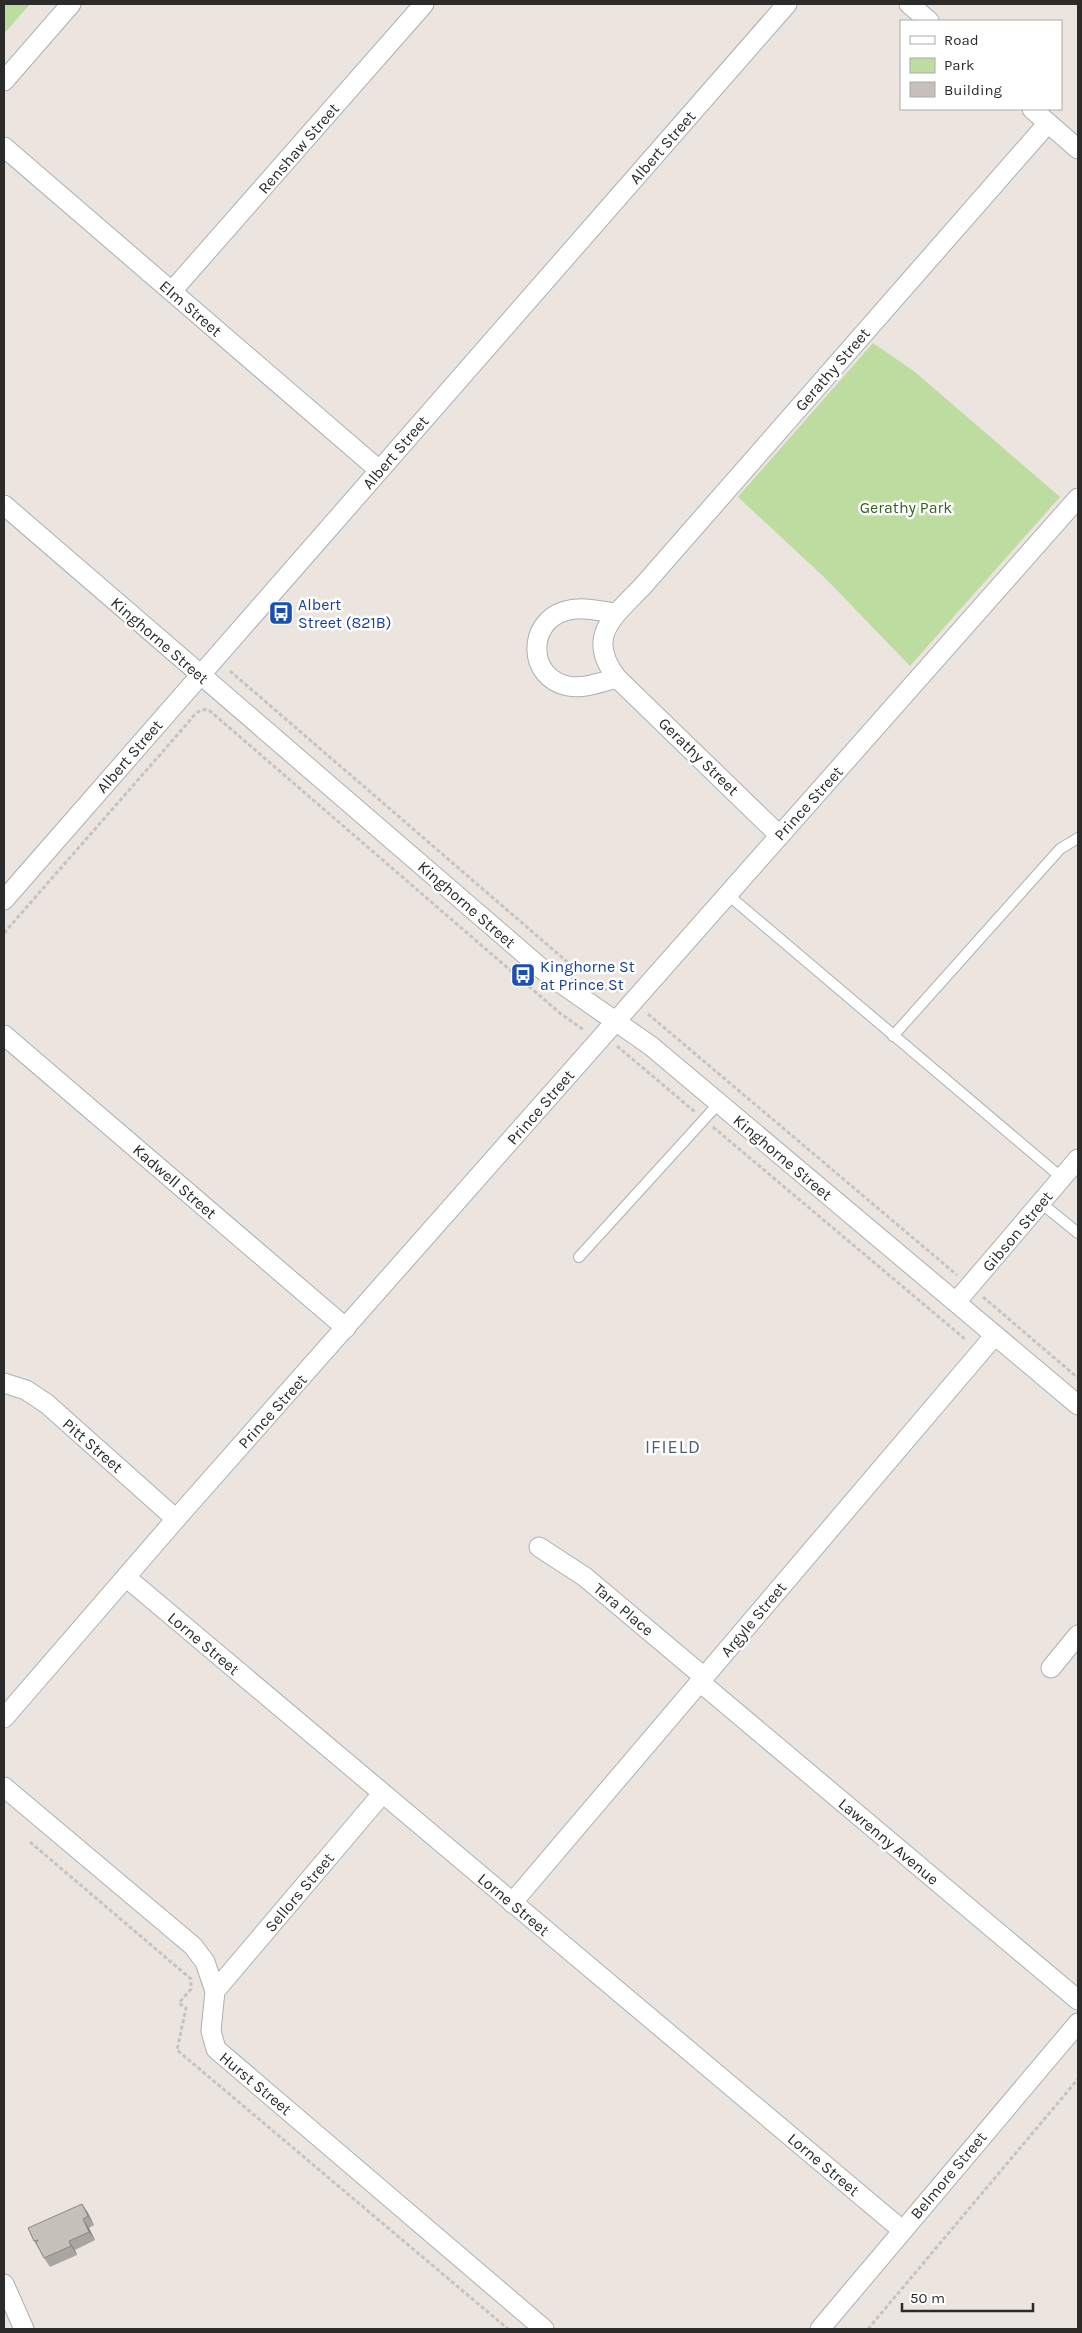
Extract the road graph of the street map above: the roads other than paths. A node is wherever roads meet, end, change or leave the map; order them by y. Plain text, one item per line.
1 (71, 4) edge
2 (424, 4) edge
3 (787, 4) edge
4 (909, 4) edge
5 (928, 20) edge
6 (4, 81) edge
7 (1033, 110) edge
8 (1048, 123) junction
9 (4, 147) edge
10 (1078, 149) edge
11 (172, 291) junction
12 (379, 470) junction
13 (1078, 498) edge
14 (4, 505) edge
15 (615, 614) junction
16 (200, 675) junction
17 (617, 678) junction
18 (780, 835) junction
19 (1078, 838) edge
20 (727, 894) junction
21 (4, 900) edge
22 (617, 1020) junction
23 (4, 1035) edge
24 (893, 1036) junction
25 (719, 1103) junction
26 (1078, 1159) edge
27 (1062, 1178) junction
28 (1041, 1203) junction
29 (1078, 1233) edge
30 (579, 1257) dead end
31 (956, 1302) junction
32 (346, 1328) junction
33 (995, 1335) junction
34 (4, 1383) edge
35 (1078, 1406) edge
36 (176, 1519) junction
37 (539, 1547) dead end
38 (127, 1578) junction
39 (1078, 1635) edge
40 (1051, 1668) dead end
41 (702, 1679) junction
42 (4, 1718) edge
43 (4, 1787) edge
44 (382, 1794) junction
45 (512, 1903) junction
46 (215, 1991) junction
47 (1078, 2000) edge
48 (1078, 2023) edge
49 (902, 2230) junction
50 (4, 2284) edge
51 (24, 2329) edge
52 (544, 2329) edge
53 (820, 2329) edge

1 - 6 street
2 - 11 street, Renshaw Street
3 - 12 street, Albert Street
4 - 5 street
7 - 8 street
8 - 10 street
8 - 15 street, Gerathy Street
9 - 11 street, Elm Street
11 - 12 street, Elm Street
12 - 16 street, Albert Street
13 - 18 street, Prince Street
14 - 16 street, Kinghorne Street
15 - 17 street, Gerathy Street
15 - 17 street
16 - 21 street, Albert Street
16 - 22 street, Kinghorne Street
17 - 18 street, Gerathy Street
18 - 20 street, Prince Street
19 - 24 lane
20 - 22 street, Prince Street
20 - 24 lane
22 - 25 street, Kinghorne Street
22 - 32 street, Prince Street
23 - 32 street, Kadwell Street
24 - 27 lane
25 - 30 lane
25 - 31 street, Kinghorne Street
26 - 27 street, Gibson Street
27 - 28 street, Gibson Street
28 - 29 lane
28 - 31 street, Gibson Street
31 - 33 street, Kinghorne Street
32 - 36 street, Prince Street
33 - 35 street, Kinghorne Street
33 - 41 street, Argyle Street
34 - 36 street, Pitt Street
36 - 38 street, Prince Street
37 - 41 street, Tara Place
38 - 42 street, Prince Street
38 - 44 street, Lorne Street
39 - 40 street
41 - 45 street, Argyle Street
41 - 47 street, Lawrenny Avenue
43 - 46 street, Hurst Street
44 - 45 street, Lorne Street
44 - 46 street, Sellors Street
45 - 49 street, Lorne Street
46 - 52 street, Hurst Street
48 - 49 street, Belmore Street
49 - 53 street, Belmore Street
50 - 51 street

